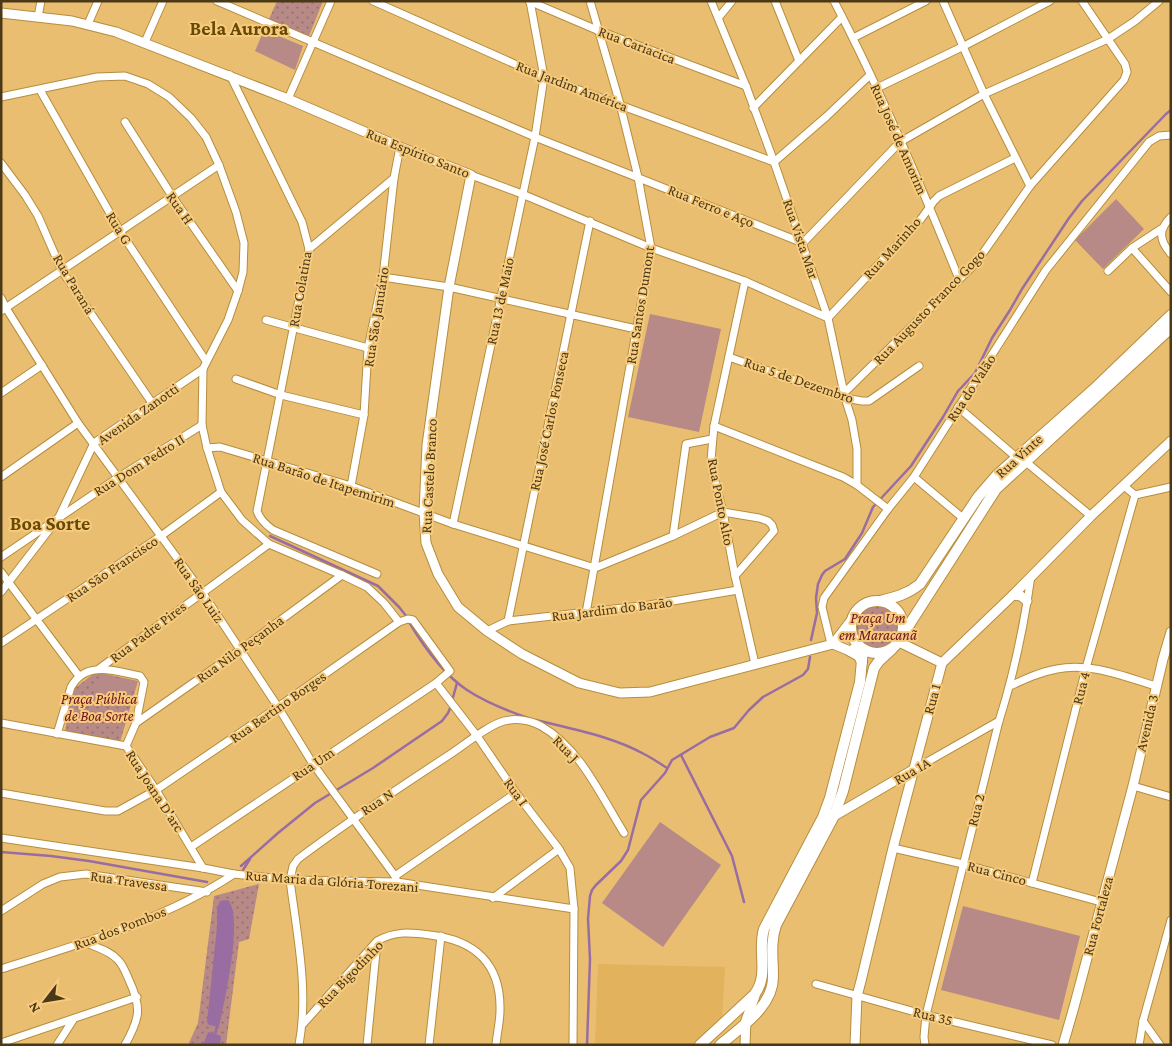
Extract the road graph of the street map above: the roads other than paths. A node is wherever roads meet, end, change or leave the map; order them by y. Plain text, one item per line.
1 (41, 1) edge
2 (98, 1) edge
3 (163, 1) edge
4 (217, 1) edge
5 (331, 1) edge
6 (373, 1) edge
7 (590, 1) edge
8 (711, 1) edge
9 (732, 1) edge
10 (776, 1) edge
11 (834, 1) edge
12 (926, 1) edge
13 (944, 1) edge
14 (1050, 1) edge
15 (1082, 1) edge
16 (1159, 1) edge
17 (529, 2) edge
18 (1, 13) edge
19 (842, 16) junction
20 (38, 17) junction
21 (719, 17) junction
22 (88, 24) junction
23 (597, 30) junction
24 (853, 38) junction
25 (1108, 39) junction
26 (146, 42) junction
27 (312, 42) junction
28 (964, 46) junction
29 (799, 61) junction
30 (870, 74) junction
31 (229, 75) junction
32 (544, 77) junction
33 (746, 86) junction
34 (877, 88) junction
35 (40, 90) junction
36 (984, 94) junction
37 (1, 96) edge
38 (288, 99) junction
39 (620, 104) junction
40 (753, 108) junction
41 (124, 122) dead end
42 (1171, 135) edge
43 (535, 138) junction
44 (900, 142) junction
45 (400, 147) junction
46 (1015, 158) junction
47 (774, 162) junction
48 (1, 163) edge
49 (219, 165) junction
50 (471, 175) junction
51 (638, 177) junction
52 (394, 178) junction
53 (1030, 186) junction
54 (522, 194) junction
55 (172, 196) junction
56 (930, 206) junction
57 (1171, 216) edge
58 (590, 221) junction
59 (1162, 229) junction
60 (120, 231) junction
61 (803, 243) junction
62 (651, 248) junction
63 (1132, 248) junction
64 (309, 249) junction
65 (1171, 254) edge
66 (62, 271) junction
67 (1108, 271) dead end
68 (383, 277) junction
69 (959, 279) junction
70 (745, 281) junction
71 (449, 287) junction
72 (238, 291) junction
73 (1171, 292) edge
74 (1, 298) edge
75 (500, 298) junction
76 (4, 310) edge
77 (571, 315) junction
78 (1171, 315) edge
79 (828, 318) junction
80 (266, 320) dead end
81 (293, 328) junction
82 (1171, 328) edge
83 (636, 329) junction
84 (368, 348) junction
85 (729, 356) junction
86 (206, 361) junction
87 (42, 365) junction
88 (919, 366) dead end
89 (202, 369) junction
90 (236, 378) dead end
91 (1, 393) edge
92 (280, 395) junction
93 (845, 396) junction
94 (152, 403) junction
95 (958, 407) junction
96 (364, 415) junction
97 (78, 423) junction
98 (202, 425) junction
99 (714, 426) junction
100 (712, 439) junction
101 (1171, 441) edge
102 (94, 443) junction
103 (207, 448) junction
104 (1021, 459) junction
105 (268, 462) junction
106 (914, 476) junction
107 (1, 477) edge
108 (119, 477) junction
109 (857, 485) junction
110 (351, 486) junction
111 (1124, 486) junction
112 (1171, 487) edge
113 (221, 492) junction
114 (1135, 495) junction
115 (885, 506) junction
116 (723, 512) junction
117 (424, 513) junction
118 (1091, 516) junction
119 (59, 517) junction
120 (964, 519) junction
121 (454, 524) junction
122 (161, 536) junction
123 (673, 536) junction
124 (269, 544) junction
125 (522, 546) junction
126 (1, 557) edge
127 (595, 568) junction
128 (1, 572) edge
129 (377, 574) dead end
130 (342, 575) junction
131 (735, 576) junction
132 (1030, 576) junction
133 (9, 582) junction
134 (738, 590) junction
135 (1, 592) edge
136 (202, 592) junction
137 (1013, 595) junction
138 (880, 601) junction
139 (1027, 601) junction
140 (586, 613) junction
141 (853, 618) junction
142 (36, 620) junction
143 (401, 621) junction
144 (508, 621) junction
145 (487, 631) junction
146 (1170, 638) edge
147 (898, 642) junction
148 (1, 643) edge
149 (832, 644) junction
150 (857, 649) junction
151 (240, 650) junction
152 (755, 664) junction
153 (942, 664) junction
154 (100, 668) junction
155 (1086, 668) junction
156 (79, 676) junction
157 (436, 683) junction
158 (1010, 686) junction
159 (1156, 686) junction
160 (278, 707) junction
161 (999, 721) junction
162 (136, 722) junction
163 (1, 723) edge
164 (57, 734) junction
165 (477, 736) junction
166 (126, 746) junction
167 (313, 764) junction
168 (914, 770) junction
169 (1133, 786) junction
170 (156, 790) junction
171 (1, 793) edge
172 (516, 793) junction
173 (1171, 798) edge
174 (830, 813) junction
175 (352, 818) junction
176 (624, 833) dead end
177 (1, 838) edge
178 (191, 847) junction
179 (893, 848) junction
180 (560, 849) junction
181 (963, 864) junction
182 (203, 868) junction
183 (234, 874) junction
184 (396, 879) junction
185 (290, 880) junction
186 (1032, 882) junction
187 (206, 892) junction
188 (493, 898) junction
189 (1101, 902) junction
190 (574, 909) junction
191 (1, 911) edge
192 (1171, 920) edge
193 (441, 936) junction
194 (378, 941) junction
195 (84, 942) junction
196 (1, 969) edge
197 (816, 984) dead end
198 (758, 991) junction
199 (858, 996) junction
200 (137, 997) junction
201 (926, 1015) junction
202 (73, 1020) junction
203 (1143, 1021) junction
204 (746, 1023) junction
205 (303, 1024) junction
206 (1, 1043) edge
207 (57, 1045) edge
208 (125, 1045) edge
209 (299, 1045) edge
210 (367, 1045) edge
211 (428, 1045) edge
212 (496, 1045) edge
213 (573, 1045) edge
214 (700, 1045) edge
215 (720, 1045) edge
216 (745, 1045) edge
217 (854, 1045) edge
218 (925, 1045) edge
219 (1052, 1045) edge
220 (1063, 1045) edge
221 (1139, 1045) edge
222 (1160, 1045) edge

1 - 20 street
2 - 22 street
3 - 26 street
4 - 27 street, Rua Ferro e Aço
5 - 27 street
6 - 32 street, Rua Jardim América
7 - 23 street, Rua Santos Dumont
8 - 21 street, Rua Vista Mar
9 - 21 street
10 - 29 street
11 - 19 street, Rua José de Amorim
12 - 24 street
13 - 28 street
14 - 28 street
15 - 25 street
16 - 25 street
17 - 23 street, Rua Cariacica
17 - 32 street, Rua 13 de Maio
18 - 20 street, Rua Espírito Santo
19 - 24 street, Rua José de Amorim
19 - 29 street
20 - 22 street, Rua Espírito Santo
21 - 33 street, Rua Vista Mar
22 - 26 street, Rua Espírito Santo
23 - 33 street, Rua Cariacica
23 - 39 street, Rua Santos Dumont
24 - 30 street, Rua José de Amorim
25 - 36 street
25 - 53 street, Rua Augusto Franco Gogo
26 - 31 street, Rua Espírito Santo
27 - 38 street
27 - 43 street, Rua Ferro e Aço
28 - 34 street
28 - 36 street
29 - 40 street
30 - 34 street, Rua José de Amorim
30 - 47 street
31 - 38 street, Rua Espírito Santo
31 - 64 street, Rua Colatina
32 - 39 street, Rua Jardim América
32 - 43 street, Rua 13 de Maio
33 - 40 street, Rua Vista Mar
34 - 44 street, Rua José de Amorim
35 - 37 street
35 - 49 street
35 - 60 street, Rua G
36 - 44 street
36 - 46 street
38 - 45 street, Rua Espírito Santo
39 - 47 street, Rua Jardim América
39 - 51 street, Rua Santos Dumont
40 - 47 street, Rua Vista Mar
41 - 55 street, Rua H
42 - 95 street, Rua do Valão
43 - 51 street, Rua Ferro e Aço
43 - 54 street, Rua 13 de Maio
44 - 56 street, Rua José de Amorim
44 - 61 street
45 - 50 street, Rua Espírito Santo
45 - 52 street, Rua São Januário
46 - 53 street
46 - 56 street, Rua Marinho
47 - 61 street, Rua Vista Mar
48 - 66 street, Rua Paraná
49 - 55 street
49 - 72 street
50 - 54 street, Rua Espírito Santo
50 - 71 street, Rua Castelo Branco
51 - 61 street, Rua Ferro e Aço
51 - 62 street, Rua Santos Dumont
52 - 64 street
52 - 68 street, Rua São Januário
53 - 69 street, Rua Augusto Franco Gogo
54 - 58 street, Rua Espírito Santo
54 - 75 street, Rua 13 de Maio
55 - 60 street
55 - 72 street, Rua H
56 - 69 street, Rua José de Amorim
56 - 79 street, Rua Marinho
57 - 59 street
58 - 62 street, Rua Espírito Santo
58 - 77 street, Rua José Carlos Fonseca
59 - 63 street
59 - 65 street
60 - 66 street
60 - 86 street, Rua G
61 - 79 street, Rua Vista Mar
62 - 70 street, Rua Espírito Santo
62 - 83 street, Rua Santos Dumont
63 - 67 street
63 - 73 street
64 - 81 street, Rua Colatina
66 - 76 street
66 - 94 street, Rua Paraná
68 - 71 street
68 - 84 street, Rua São Januário
69 - 93 street, Rua Augusto Franco Gogo
70 - 79 street, Rua Espírito Santo
70 - 85 street, Rua Ponto Alto
71 - 75 street
71 - 117 street, Rua Castelo Branco
72 - 86 street
74 - 76 street, Rua São Luiz
75 - 77 street
75 - 121 street, Rua 13 de Maio
76 - 87 street, Rua São Luiz
77 - 83 street
77 - 125 street, Rua José Carlos Fonseca
78 - 104 main road, Rua Vinte
79 - 93 street, Rua Vista Mar
80 - 81 street
81 - 84 street
81 - 92 street, Rua Colatina
82 - 104 main road
83 - 127 street, Rua Santos Dumont
84 - 96 street, Rua São Januário
85 - 93 street, Rua 5 de Dezembro
85 - 99 street, Rua Ponto Alto
86 - 89 street
87 - 91 street
87 - 97 street, Rua São Luiz
88 - 93 street, Rua 5 de Dezembro
89 - 94 street, Avenida Zanotti
89 - 98 street
90 - 92 street
92 - 96 street
92 - 105 street, Rua Colatina
93 - 109 street, Rua Vista Mar
94 - 102 street, Avenida Zanotti
95 - 104 street
95 - 106 street, Rua do Valão
96 - 110 street, Rua São Januário
97 - 102 street, Rua São Luiz
97 - 107 street
98 - 103 street
98 - 108 street, Rua Dom Pedro II
99 - 100 street, Rua Ponto Alto
99 - 109 street
100 - 116 street, Rua Ponto Alto
100 - 123 street
101 - 111 street, Rua 1
102 - 108 street, Rua São Luiz
102 - 119 street, Avenida Zanotti
103 - 105 street, Rua Barão de Itapemirim
103 - 113 street
104 - 118 street
104 - 120 main road, Rua Vinte
104 - 147 main road
105 - 110 street, Rua Barão de Itapemirim
105 - 129 street, Rua Colatina
106 - 115 street, Rua do Valão
106 - 120 street
108 - 119 street, Rua Dom Pedro II
108 - 122 street, Rua São Luiz
109 - 115 street
110 - 117 street, Rua Barão de Itapemirim
111 - 114 street
111 - 118 street, Rua 1
112 - 114 street
113 - 122 street, Rua São Francisco
113 - 124 street
114 - 155 street, Rua 4
115 - 149 street, Rua do Valão
116 - 123 street
116 - 131 street, Rua Ponto Alto
116 - 131 street
117 - 121 street, Rua Barão de Itapemirim
117 - 145 street, Rua Castelo Branco
118 - 132 street, Rua 1
119 - 126 street, Rua Dom Pedro II
119 - 133 street, Avenida Zanotti
120 - 138 main road, Rua Vinte
121 - 125 street, Rua Barão de Itapemirim
122 - 136 street, Rua São Luiz
122 - 142 street, Rua São Francisco
123 - 127 street
124 - 130 street
124 - 136 street, Rua Padre Pires
125 - 127 street, Rua Barão de Itapemirim
125 - 144 street, Rua José Carlos Fonseca
127 - 140 street, Rua Santos Dumont
128 - 133 street
130 - 143 street
130 - 151 street, Rua Nilo Peçanha
131 - 134 street, Rua Ponto Alto
132 - 137 street, Rua 1
132 - 139 street, Rua 2
133 - 135 street, Avenida Zanotti
133 - 142 street
134 - 140 street, Rua Jardim do Barão
134 - 152 street, Rua Ponto Alto
136 - 151 street, Rua São Luiz
136 - 154 street, Rua Padre Pires
137 - 139 street
137 - 153 street, Rua 1
138 - 141 main road
138 - 147 main road
139 - 158 street, Rua 2
140 - 144 street, Rua Jardim do Barão
141 - 149 street
141 - 150 main road
142 - 148 street, Rua São Francisco
142 - 156 street
143 - 157 street, Rua Bertino Borges
143 - 160 street, Rua Bertino Borges
144 - 145 street, Rua Jardim do Barão
145 - 152 street, Rua Castelo Branco
146 - 159 street, Avenida 3
147 - 150 main road
147 - 153 street
147 - 174 main road
149 - 150 street
149 - 152 street, Rua Castelo Branco
150 - 174 main road
151 - 160 street, Rua São Luiz
151 - 162 street, Rua Nilo Peçanha
153 - 168 street, Rua 1
154 - 156 street, Rua Padre Pires
154 - 162 street
155 - 158 street
155 - 159 street
155 - 186 street, Rua 4
156 - 164 street
157 - 165 street, Rua I
157 - 167 street, Rua Um
158 - 161 street, Rua 2
159 - 169 street, Avenida 3
160 - 167 street, Rua São Luiz
160 - 170 street, Rua Bertino Borges
161 - 168 street, Rua 1A
161 - 181 street, Rua 2
162 - 166 street
163 - 164 street, Rua Joana D'arc
164 - 166 street, Rua Joana D'arc
165 - 172 street, Rua I
165 - 175 street, Rua N
165 - 176 street, Rua J
166 - 170 street, Rua Joana D'arc
167 - 175 street, Rua São Luiz
167 - 178 street, Rua Um
168 - 174 street, Rua 1A
168 - 179 street, Rua 1
169 - 173 street
169 - 189 street, Rua Fortaleza
170 - 171 street, Rua Bertino Borges
170 - 178 street, Rua Joana D'arc
172 - 180 street, Rua I
172 - 184 street
174 - 198 main road
174 - 204 main road
175 - 184 street, Rua São Luiz
175 - 185 street, Rua N
177 - 182 street, Rua Maria da Glória Torezani
178 - 182 street, Rua Joana D'arc
179 - 181 street, Rua Cinco
179 - 199 street, Rua 1
180 - 188 street
180 - 190 street, Rua I
181 - 186 street, Rua Cinco
181 - 201 street, Rua 2
182 - 183 street, Rua Maria da Glória Torezani
183 - 185 street, Rua Maria da Glória Torezani
183 - 187 street, Rua dos Pombos
184 - 185 street, Rua Maria da Glória Torezani
184 - 188 street, Rua Maria da Glória Torezani
185 - 205 street
186 - 189 street, Rua Cinco
187 - 191 street, Rua Travessa
187 - 195 street, Rua dos Pombos
188 - 190 street, Rua Maria da Glória Torezani
189 - 220 street, Rua Fortaleza
190 - 213 street, Rua I
192 - 203 street
193 - 194 street, Rua Bigodinho
193 - 211 street
193 - 212 street, Rua Bigodinho
194 - 205 street, Rua Bigodinho
194 - 210 street
195 - 196 street, Rua dos Pombos
195 - 200 street
197 - 199 street, Rua 35
198 - 204 street
198 - 214 main road
199 - 201 street, Rua 35
199 - 217 street, Rua 1
200 - 202 street
200 - 208 street
201 - 218 street, Rua 2
201 - 219 street, Rua 35
202 - 206 street
202 - 207 street
203 - 221 street
203 - 222 street
204 - 215 main road
204 - 216 street
205 - 209 street

